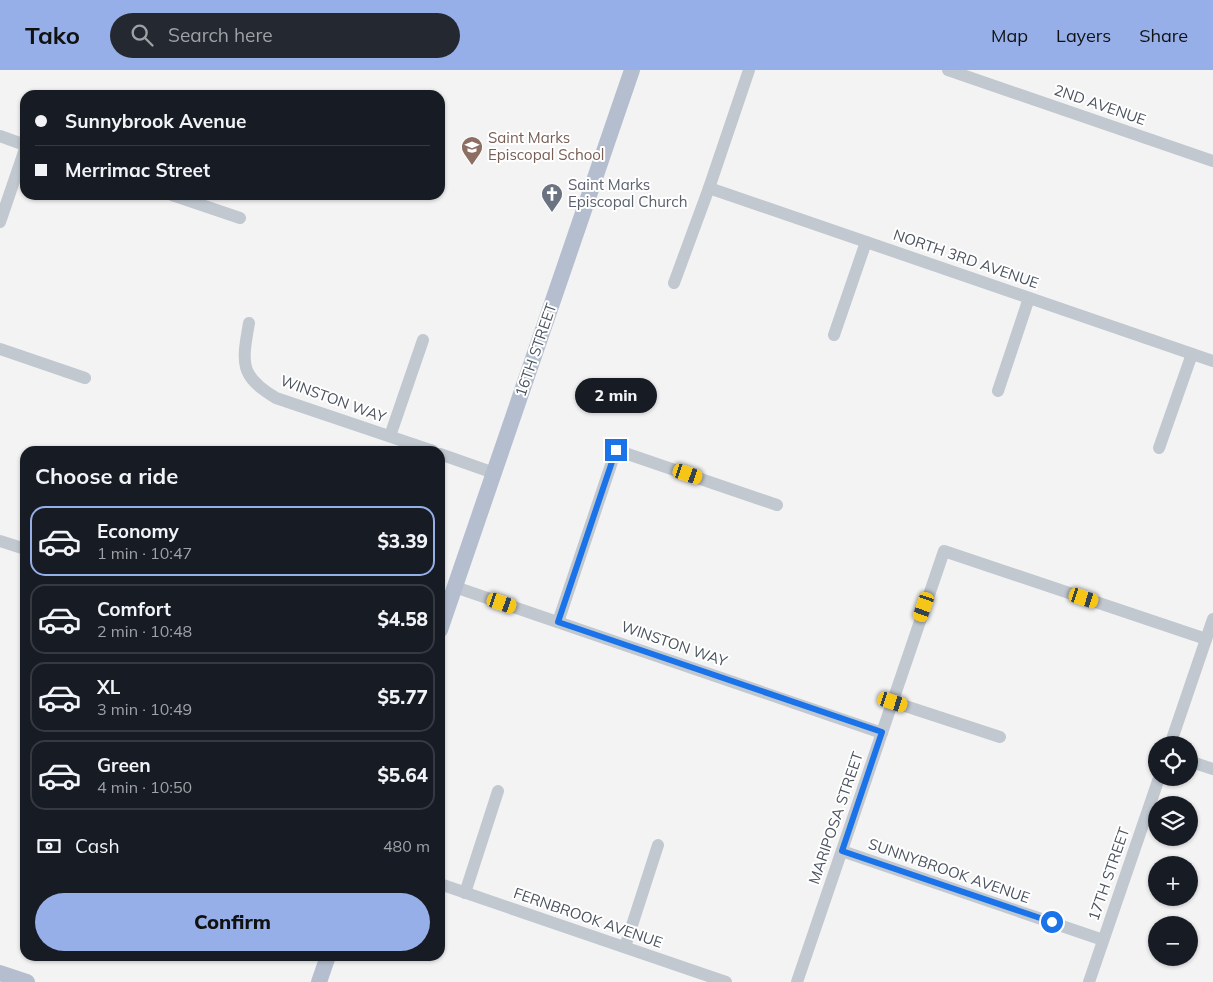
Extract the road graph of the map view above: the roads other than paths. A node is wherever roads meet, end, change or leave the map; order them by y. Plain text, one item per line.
1 (632, 70) edge
2 (749, 70) edge
3 (948, 70) edge
4 (0, 136) edge
5 (20, 143) edge
6 (1213, 161) edge
7 (20, 164) edge
8 (709, 188) junction
9 (187, 200) edge
10 (240, 218) dead end
11 (0, 222) edge
12 (866, 242) junction
13 (674, 283) dead end
14 (1029, 298) junction
15 (249, 323) dead end
16 (834, 335) dead end
17 (423, 340) dead end
18 (0, 349) edge
19 (1192, 354) junction
20 (1213, 361) edge
21 (85, 378) dead end
22 (998, 391) dead end
23 (390, 436) junction
24 (419, 446) edge
25 (1159, 448) dead end
26 (445, 456) edge
27 (494, 473) junction
28 (777, 505) dead end
29 (0, 541) edge
30 (20, 547) edge
31 (455, 587) junction
32 (445, 616) edge
33 (1213, 619) edge
34 (558, 622) junction
35 (1206, 639) junction
36 (893, 702) junction
37 (882, 732) junction
38 (1173, 736) edge
39 (1000, 737) dead end
40 (1198, 764) edge
41 (1213, 769) edge
42 (1156, 786) edge
43 (498, 790) dead end
44 (658, 845) dead end
45 (842, 851) junction
46 (445, 886) edge
47 (465, 893) junction
48 (1103, 940) junction
49 (625, 947) junction
50 (326, 961) edge
51 (0, 973) edge
52 (27, 982) edge
53 (319, 982) edge
54 (726, 982) edge
55 (797, 982) edge
56 (1089, 982) edge

1 - 27 main road, 16TH STREET
2 - 8 street
3 - 6 street, 2ND AVENUE
4 - 5 street
7 - 11 street
8 - 12 street, NORTH 3RD AVENUE
8 - 13 street
9 - 10 street
12 - 14 street, NORTH 3RD AVENUE
12 - 16 street
14 - 19 street, NORTH 3RD AVENUE
14 - 22 street
15 - 23 street, WINSTON WAY
17 - 23 street
18 - 21 street
19 - 20 street, NORTH 3RD AVENUE
19 - 25 street
23 - 24 street, WINSTON WAY
26 - 27 street
27 - 31 main road, 16TH STREET
28 - 34 street
29 - 30 street
31 - 32 main road, 16TH STREET
31 - 34 street, WINSTON WAY
33 - 35 street
34 - 37 street, WINSTON WAY
35 - 36 street, MARIPOSA STREET
35 - 38 street
36 - 37 street, MARIPOSA STREET
36 - 39 street
37 - 45 street, MARIPOSA STREET
40 - 41 street
42 - 48 street, 17TH STREET
43 - 47 street
44 - 49 street
45 - 48 street, SUNNYBROOK AVENUE
45 - 55 street, MARIPOSA STREET
46 - 47 street, FERNBROOK AVENUE
47 - 49 street, FERNBROOK AVENUE
48 - 56 street, 17TH STREET
49 - 54 street, FERNBROOK AVENUE
50 - 53 main road
51 - 52 main road

